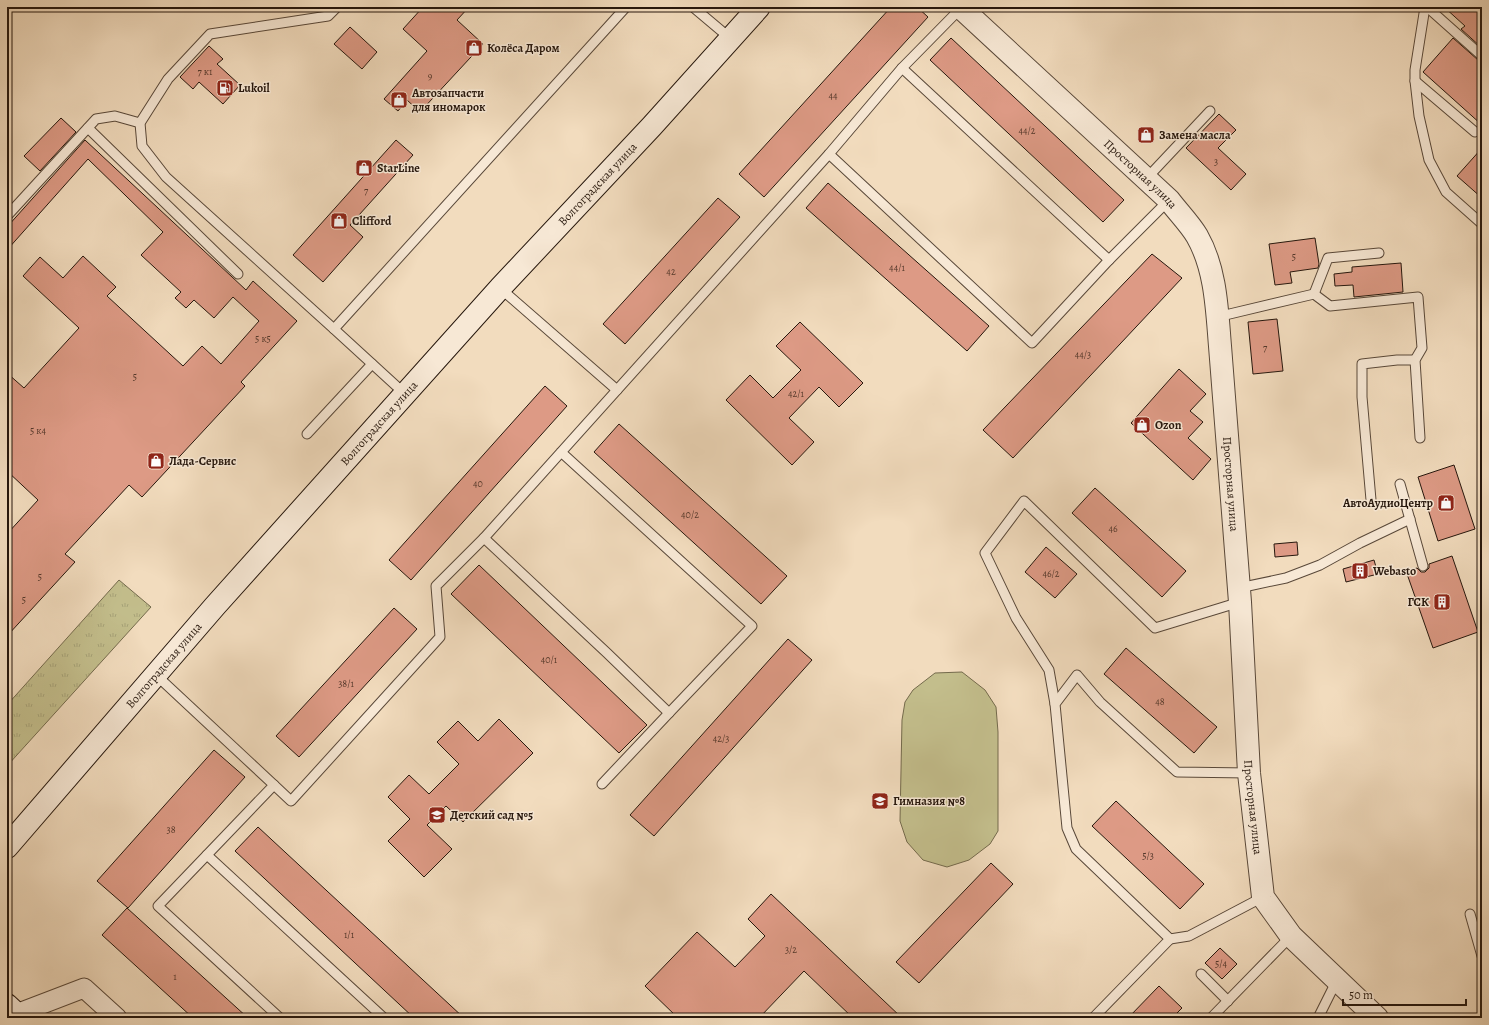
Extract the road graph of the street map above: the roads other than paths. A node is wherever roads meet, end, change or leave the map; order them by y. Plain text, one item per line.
1 (337, 7) edge
2 (626, 7) edge
3 (692, 7) edge
4 (759, 7) edge
5 (961, 7) edge
6 (1426, 7) edge
7 (731, 39) junction
8 (1482, 56) edge
9 (902, 68) junction
10 (1415, 81) junction
11 (1210, 111) dead end
12 (140, 123) junction
13 (88, 128) junction
14 (1475, 132) dead end
15 (829, 154) junction
16 (1146, 179) junction
17 (1169, 200) junction
18 (7, 216) edge
19 (1482, 224) edge
20 (1378, 253) dead end
21 (1109, 260) junction
22 (238, 274) dead end
23 (500, 288) junction
24 (1314, 294) junction
25 (1217, 317) junction
26 (334, 329) junction
27 (1415, 360) junction
28 (372, 364) junction
29 (617, 390) junction
30 (405, 394) junction
31 (307, 434) dead end
32 (1420, 438) dead end
33 (562, 452) junction
34 (1400, 484) dead end
35 (1371, 500) dead end
36 (1410, 519) junction
37 (484, 538) junction
38 (1423, 566) dead end
39 (1239, 595) junction
40 (156, 674) junction
41 (1055, 704) junction
42 (669, 713) junction
43 (1249, 773) junction
44 (602, 784) dead end
45 (274, 785) junction
46 (7, 848) edge
47 (207, 855) junction
48 (1263, 897) junction
49 (1470, 914) dead end
50 (1291, 936) junction
51 (1170, 938) junction
52 (1482, 956) edge
53 (1201, 974) dead end
54 (1337, 980) junction
55 (1228, 1001) junction
56 (15, 1014) edge
57 (117, 1018) edge
58 (280, 1018) edge
59 (384, 1018) edge
60 (1094, 1018) edge
61 (1211, 1018) edge
62 (1318, 1018) edge
63 (1377, 1018) edge

1 - 12 lane
2 - 26 lane
3 - 7 lane
4 - 7 street, Волгоградская улица
5 - 9 lane
5 - 16 street, Просторная улица
6 - 8 lane
6 - 10 lane
7 - 23 street, Волгоградская улица
9 - 15 lane
9 - 21 lane
10 - 14 lane
10 - 19 lane
11 - 16 lane
12 - 13 lane
12 - 26 lane
13 - 18 lane
13 - 22 lane
15 - 21 lane
15 - 29 lane
16 - 17 street, Просторная улица
17 - 21 lane
17 - 25 street, Просторная улица
20 - 24 lane
23 - 29 lane
23 - 30 street, Волгоградская улица
24 - 25 lane
24 - 27 lane
25 - 39 street, Просторная улица
26 - 28 lane
27 - 32 lane
27 - 35 lane
28 - 30 lane
28 - 31 lane
29 - 33 lane
30 - 40 street, Волгоградская улица
33 - 37 lane
33 - 42 lane
34 - 36 lane
36 - 38 lane
36 - 39 lane
37 - 42 lane
37 - 45 lane
39 - 41 lane
39 - 43 street, Просторная улица
40 - 45 lane
40 - 46 street, Волгоградская улица
41 - 43 lane
41 - 51 lane
42 - 44 lane
43 - 48 street, Просторная улица
45 - 47 lane
47 - 58 lane
47 - 59 lane
48 - 50 street, Просторная улица
48 - 51 lane
49 - 52 lane
50 - 54 street, Просторная улица
50 - 55 lane
51 - 60 lane
53 - 55 lane
54 - 62 lane
54 - 63 street, Просторная улица
55 - 61 lane
56 - 57 street

